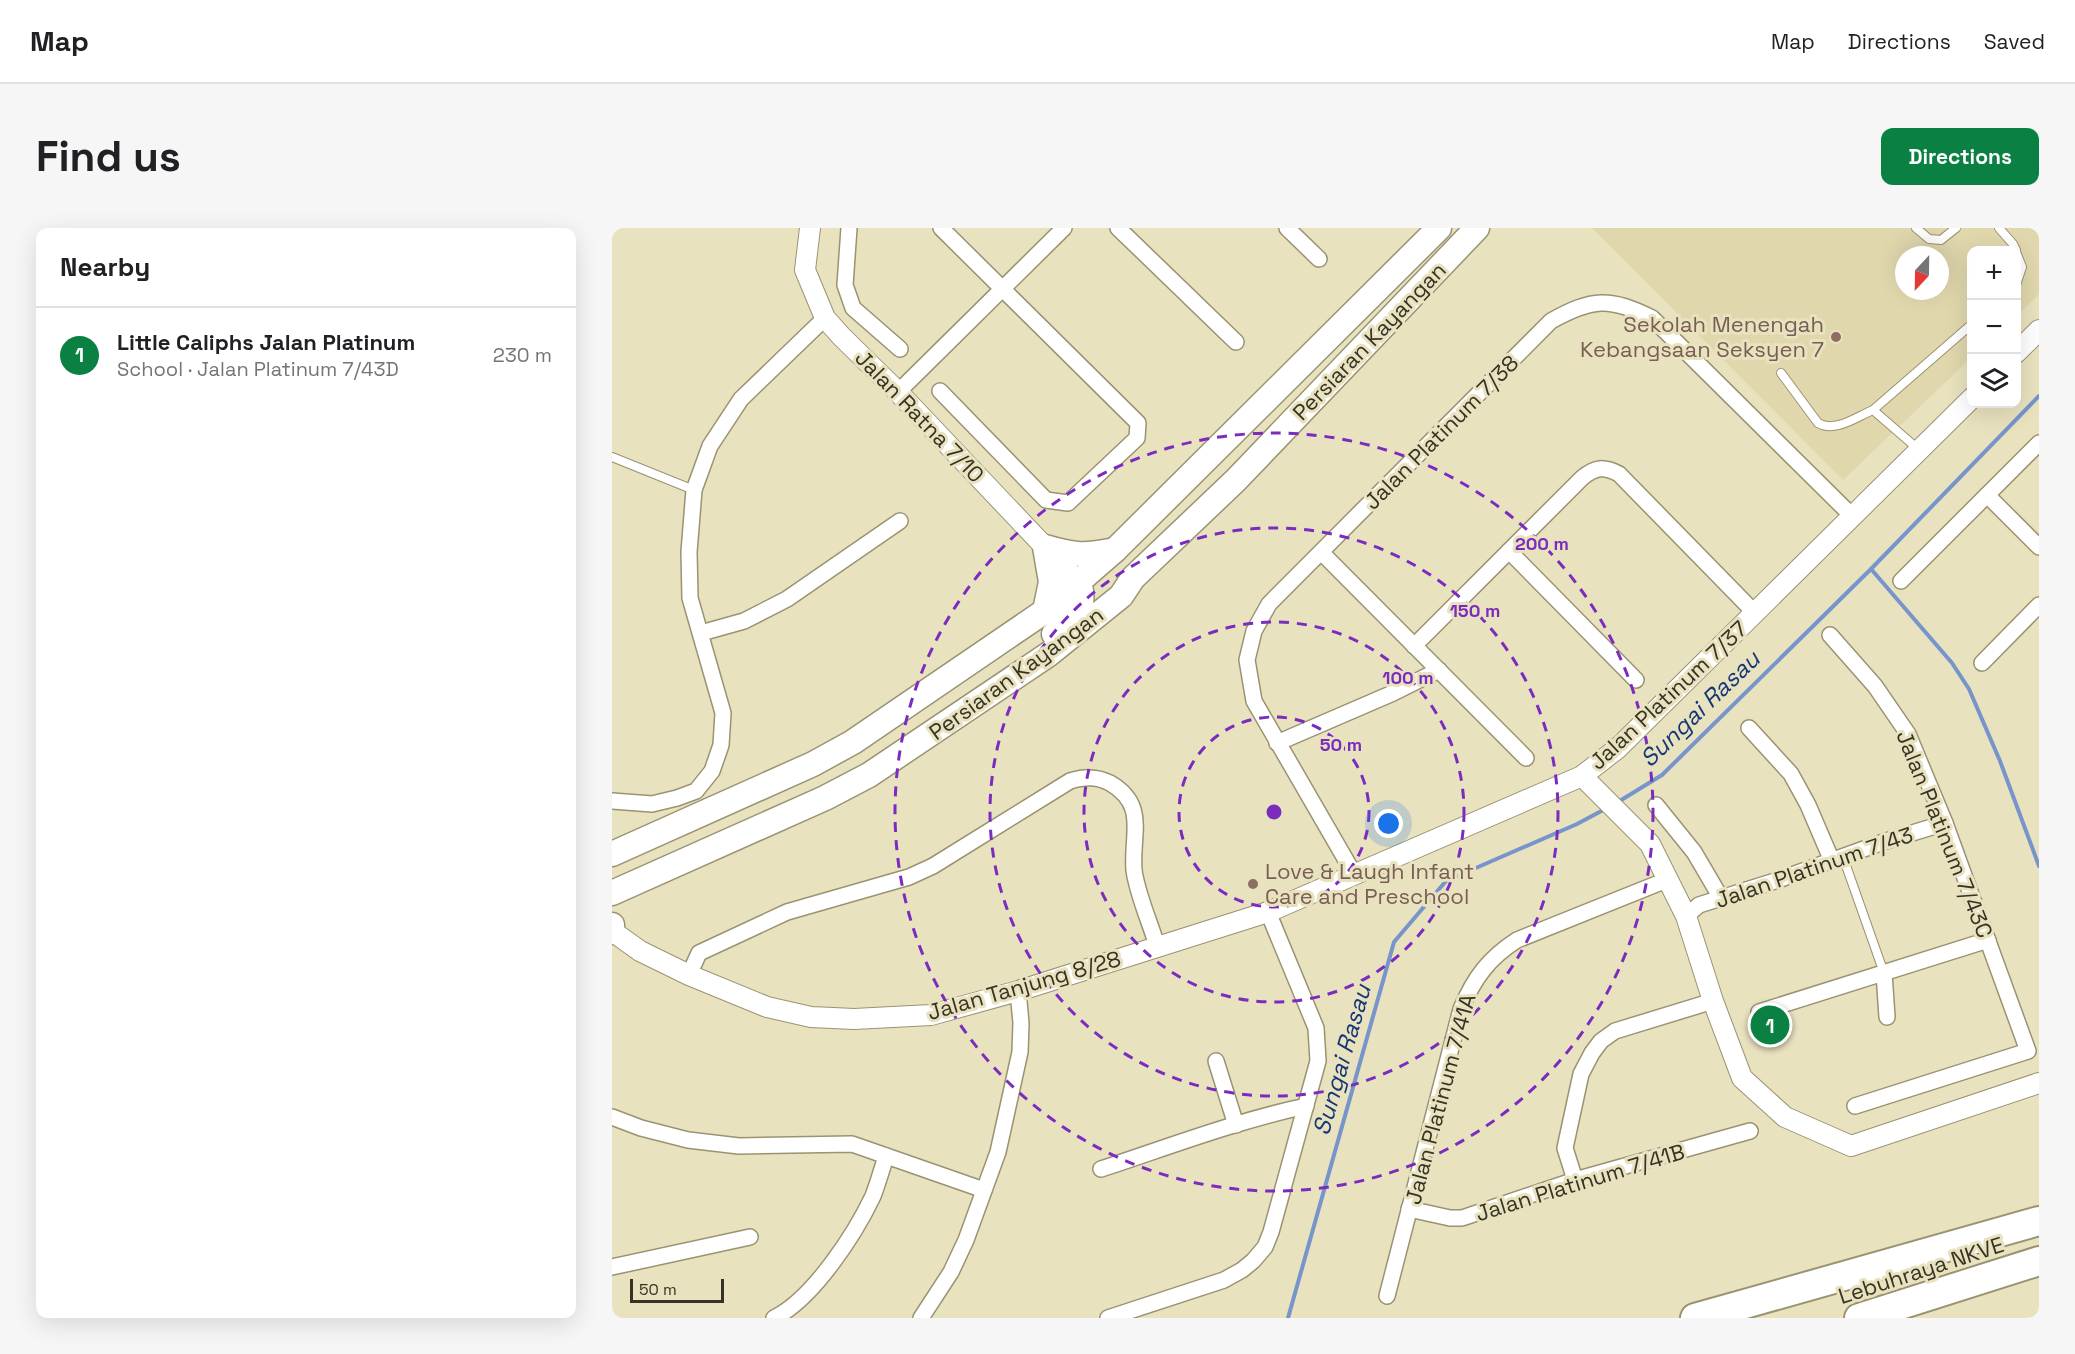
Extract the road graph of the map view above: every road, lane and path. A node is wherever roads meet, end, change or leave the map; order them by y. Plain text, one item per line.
1 (810, 228) edge
2 (849, 228) edge
3 (941, 228) edge
4 (1064, 228) edge
5 (1118, 228) edge
6 (1287, 228) edge
7 (1439, 228) edge
8 (1477, 228) edge
9 (1916, 228) edge
10 (1956, 228) edge
11 (1999, 228) edge
12 (2014, 246) edge
13 (1319, 259) dead end
14 (1003, 289) junction
15 (825, 318) junction
16 (1967, 328) edge
17 (2039, 330) edge
18 (1236, 342) dead end
19 (2021, 348) edge
20 (900, 349) dead end
21 (1781, 373) dead end
22 (940, 391) dead end
23 (898, 392) junction
24 (1967, 402) edge
25 (1873, 410) junction
26 (2039, 443) edge
27 (1919, 450) junction
28 (612, 457) edge
29 (694, 490) junction
30 (1987, 495) junction
31 (1852, 516) junction
32 (900, 522) dead end
33 (2039, 546) edge
34 (1046, 547) junction
35 (1115, 550) junction
36 (1509, 551) junction
37 (1322, 553) junction
38 (1133, 578) junction
39 (1901, 581) dead end
40 (1079, 583) junction
41 (2039, 605) edge
42 (1045, 611) junction
43 (1755, 613) junction
44 (701, 633) junction
45 (1830, 635) dead end
46 (1414, 646) junction
47 (1982, 663) dead end
48 (1439, 670) junction
49 (1010, 680) junction
50 (1636, 680) dead end
51 (1749, 728) dead end
52 (1277, 743) junction
53 (1526, 758) dead end
54 (1582, 776) junction
55 (612, 801) edge
56 (1656, 805) dead end
57 (1945, 823) junction
58 (612, 854) edge
59 (1837, 859) junction
60 (1354, 874) junction
61 (1669, 879) junction
62 (618, 891) edge
63 (1721, 898) junction
64 (1268, 912) junction
65 (1686, 916) junction
66 (612, 926) edge
67 (1988, 940) junction
68 (1157, 946) junction
69 (1884, 973) junction
70 (689, 975) junction
71 (1018, 992) junction
72 (1713, 1001) junction
73 (1759, 1012) dead end
74 (1887, 1017) dead end
75 (1216, 1061) dead end
76 (2039, 1083) edge
77 (1306, 1106) junction
78 (1855, 1106) dead end
79 (612, 1117) edge
80 (1236, 1125) junction
81 (1750, 1131) dead end
82 (886, 1156) junction
83 (1101, 1169) dead end
84 (1575, 1180) junction
85 (984, 1190) junction
86 (1409, 1209) junction
87 (2039, 1221) edge
88 (2039, 1233) edge
89 (750, 1237) dead end
90 (2039, 1262) edge
91 (612, 1267) edge
92 (2039, 1272) edge
93 (1387, 1296) dead end
94 (774, 1318) edge
95 (921, 1318) edge
96 (1108, 1318) edge
97 (1695, 1318) edge
98 (1768, 1318) edge
99 (1859, 1318) edge
100 (1906, 1318) edge

1 - 15 street, Jalan Ratna 7/10
2 - 20 street
3 - 14 street
4 - 14 street
5 - 18 street
6 - 13 street
7 - 35 main road, Persiaran Kayangan
8 - 38 main road, Persiaran Kayangan
9 - 10 lane
11 - 12 lane
14 - 22 street
14 - 23 street
15 - 23 street, Jalan Ratna 7/10
15 - 29 street
16 - 25 lane
17 - 19 street
21 - 25 lane
23 - 34 street, Jalan Ratna 7/10
24 - 27 street, Jalan Platinum 7/37
25 - 27 lane
26 - 30 street
27 - 31 street, Jalan Platinum 7/37
28 - 29 lane
29 - 44 street
30 - 33 street
30 - 39 street
31 - 37 street, Jalan Platinum 7/38
31 - 43 street, Jalan Platinum 7/37
32 - 44 street
34 - 35 main road
34 - 40 street, Jalan Ratna 7/10
34 - 42 main road
35 - 40 main road, Persiaran Kayangan
36 - 43 street
36 - 46 street
36 - 50 street
37 - 46 street
37 - 52 street, Jalan Platinum 7/38
38 - 40 main road
38 - 49 main road, Persiaran Kayangan
40 - 42 main road, Persiaran Kayangan
40 - 49 main road
41 - 47 street
42 - 58 main road, Persiaran Kayangan
43 - 54 street, Jalan Platinum 7/37
44 - 55 street
45 - 57 street, Jalan Platinum 7/43C
46 - 48 street
48 - 52 street
48 - 53 street
49 - 62 main road, Persiaran Kayangan
51 - 59 street
52 - 60 street, Jalan Platinum 7/38
54 - 60 street, Jalan Platinum 7/37
54 - 61 street
56 - 63 street
57 - 59 street, Jalan Platinum 7/43
57 - 67 street, Jalan Platinum 7/43C
59 - 63 street, Jalan Platinum 7/43
59 - 69 lane
60 - 64 street, Jalan Platinum 7/37
61 - 65 street
61 - 86 street, Jalan Platinum 7/41A
62 - 66 main road
63 - 65 street, Jalan Platinum 7/43
64 - 68 street, Jalan Tanjung 8/28
64 - 77 street
65 - 72 street
66 - 70 street, Jalan Tanjung 8/28
67 - 69 street
67 - 78 street, Jalan Platinum 7/43C
68 - 70 street
68 - 71 street, Jalan Tanjung 8/28
69 - 73 street
69 - 74 street
70 - 71 street, Jalan Tanjung 8/28
71 - 85 street
72 - 76 street
72 - 84 street
75 - 80 street
77 - 80 street
77 - 96 street
79 - 82 street
80 - 83 street
81 - 84 street, Jalan Platinum 7/41B
82 - 85 street
82 - 94 street
84 - 86 street, Jalan Platinum 7/41B
85 - 95 street
86 - 93 street, Jalan Platinum 7/41A
87 - 97 highway
88 - 98 highway, Lebuhraya NKVE
89 - 91 street
90 - 99 highway, Lebuhraya NKVE
92 - 100 highway

